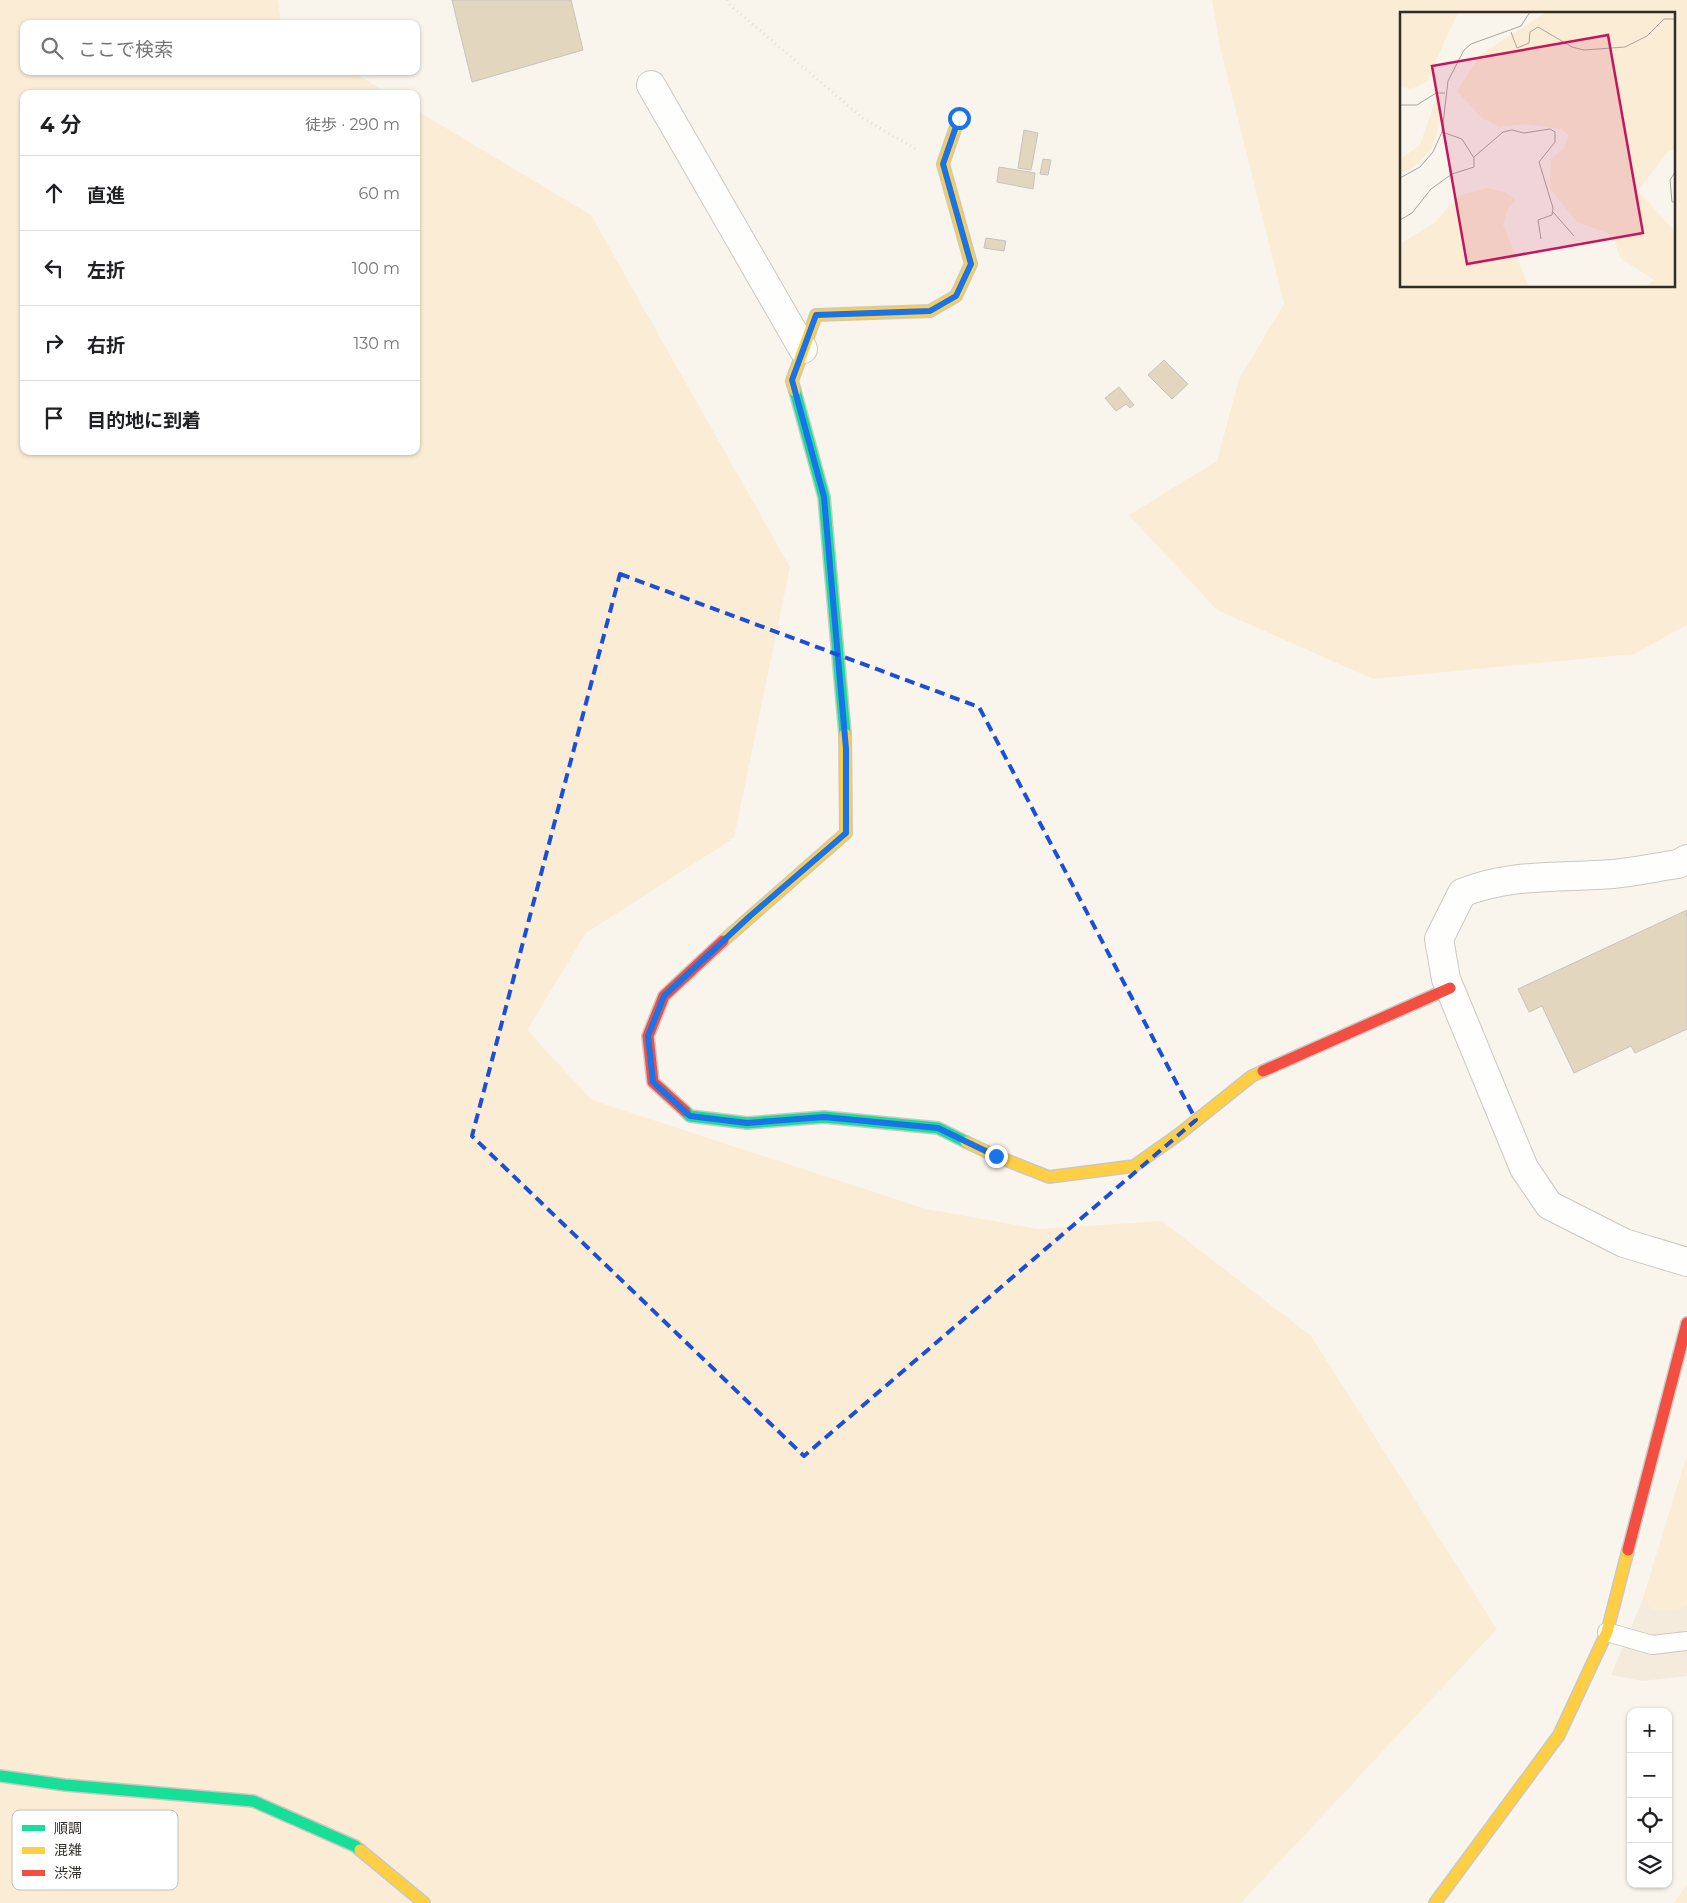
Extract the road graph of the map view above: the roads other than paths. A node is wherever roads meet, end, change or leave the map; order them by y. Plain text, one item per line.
1 (651, 85) dead end
2 (959, 118) dead end
3 (804, 349) junction
4 (1687, 859) edge
5 (1450, 988) junction
6 (1687, 1262) edge
7 (1687, 1323) edge
8 (1607, 1632) junction
9 (1687, 1641) edge
10 (0, 1776) edge
11 (424, 1903) edge
12 (1435, 1903) edge

1 - 3 street
2 - 3 street
3 - 5 street
4 - 5 street
5 - 6 street
7 - 8 street
8 - 9 lane
8 - 12 street
10 - 11 street

